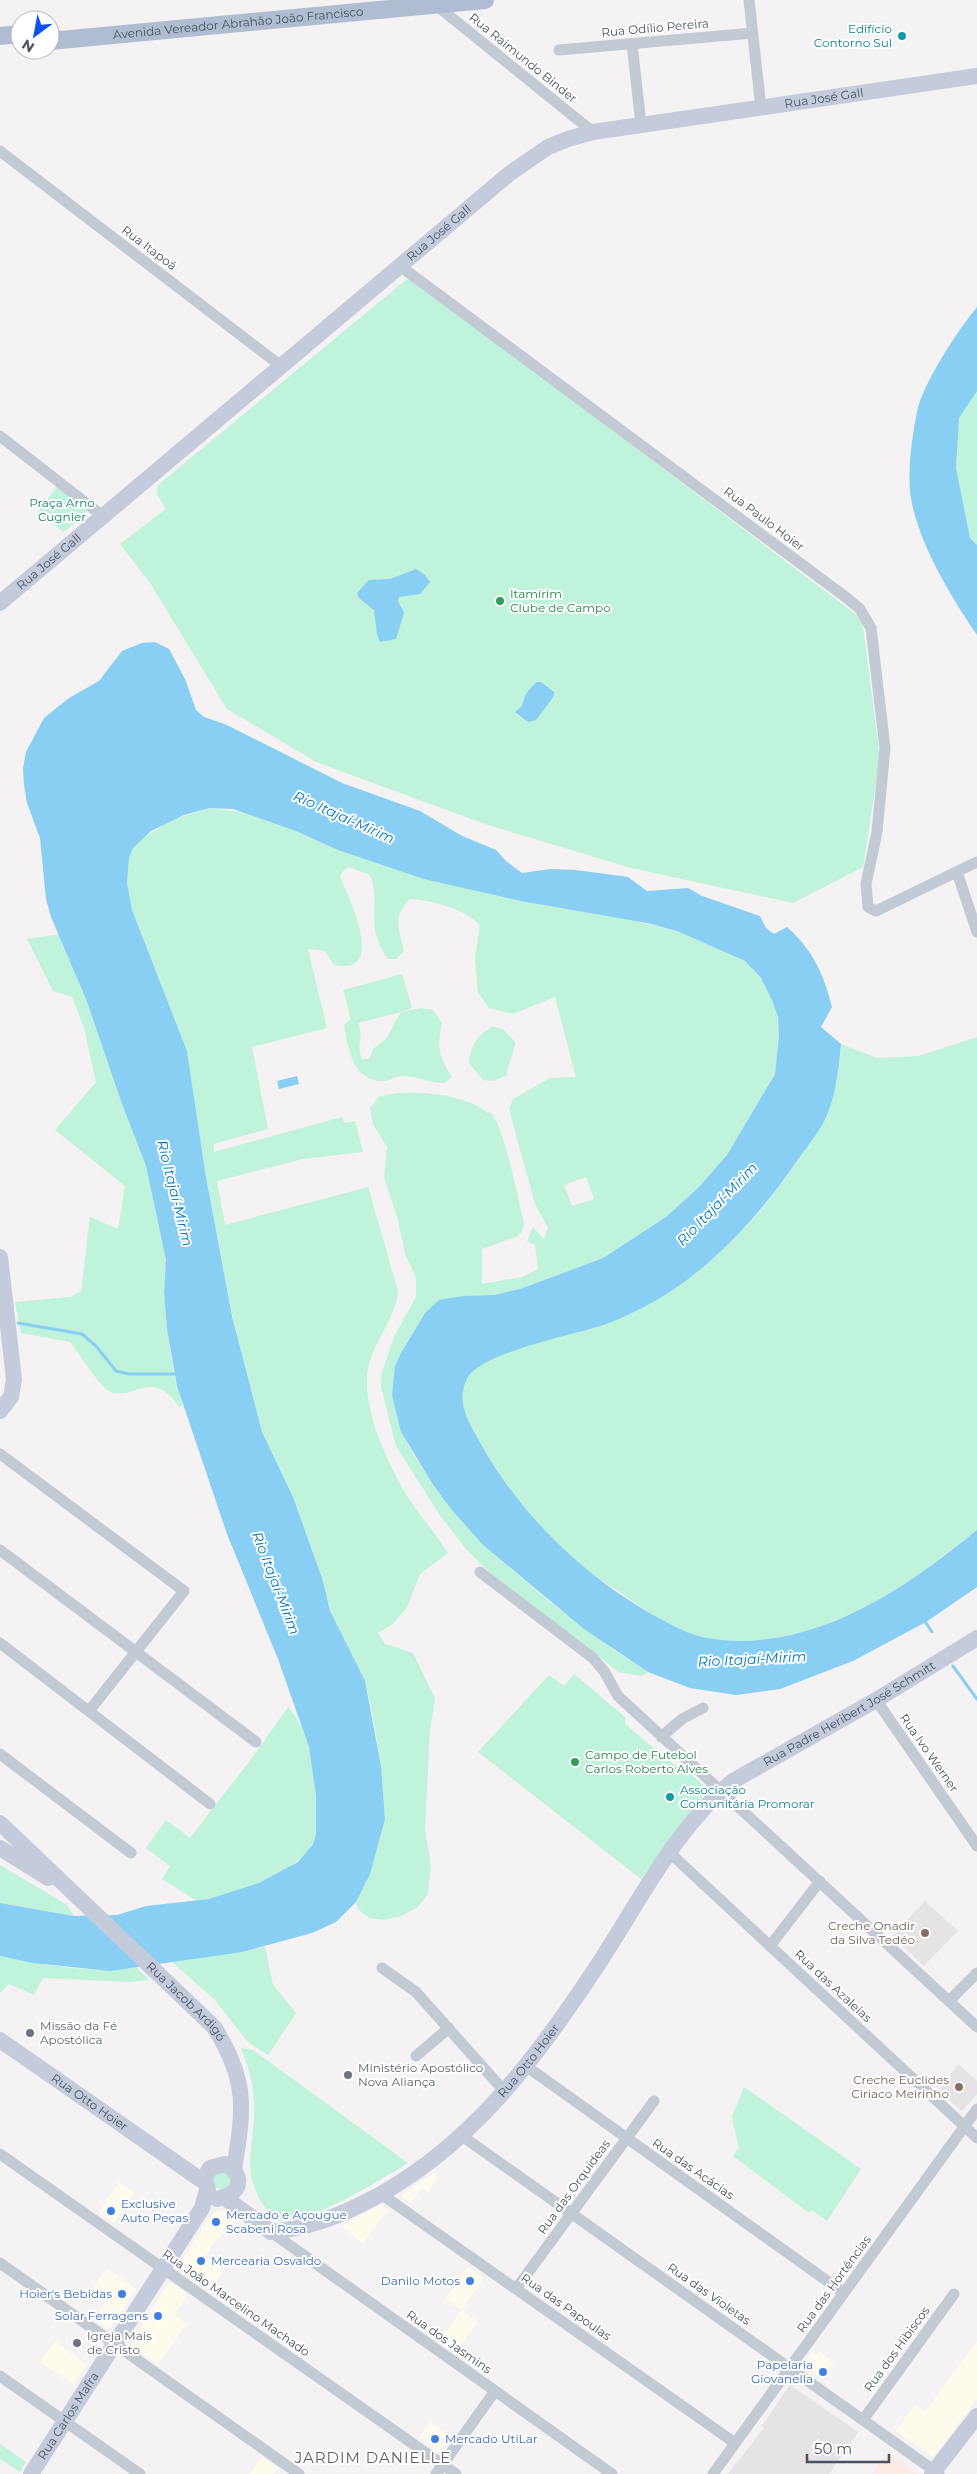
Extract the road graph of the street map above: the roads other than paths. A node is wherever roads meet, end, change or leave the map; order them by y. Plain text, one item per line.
1 (363, 0) edge
2 (485, 0) edge
3 (749, 0) edge
4 (436, 5) junction
5 (60, 30) edge
6 (753, 33) junction
7 (60, 40) edge
8 (632, 44) junction
9 (559, 50) dead end
10 (977, 76) edge
11 (762, 108) junction
12 (641, 124) junction
13 (593, 132) junction
14 (0, 151) edge
15 (400, 266) junction
16 (281, 366) junction
17 (0, 436) edge
18 (104, 517) junction
19 (0, 603) edge
20 (977, 862) edge
21 (957, 872) junction
22 (977, 932) edge
23 (0, 1257) edge
24 (0, 1411) edge
25 (0, 1454) edge
26 (0, 1550) edge
27 (480, 1572) dead end
28 (977, 1638) edge
29 (0, 1643) edge
30 (136, 1652) junction
31 (876, 1700) junction
32 (703, 1708) dead end
33 (89, 1712) junction
34 (661, 1736) junction
35 (256, 1742) dead end
36 (0, 1754) edge
37 (722, 1790) junction
38 (210, 1804) dead end
39 (0, 1823) edge
40 (977, 1846) edge
41 (0, 1848) edge
42 (130, 1853) dead end
43 (670, 1853) junction
44 (820, 1881) junction
45 (84, 1902) junction
46 (770, 1946) junction
47 (382, 1968) dead end
48 (977, 1973) edge
49 (949, 2001) junction
50 (977, 2027) edge
51 (449, 2028) junction
52 (0, 2040) edge
53 (416, 2056) dead end
54 (526, 2066) junction
55 (505, 2092) junction
56 (654, 2101) dead end
57 (977, 2109) edge
58 (965, 2126) junction
59 (462, 2136) junction
60 (626, 2138) junction
61 (977, 2138) edge
62 (0, 2154) edge
63 (219, 2181) junction
64 (381, 2194) junction
65 (571, 2214) junction
66 (265, 2227) junction
67 (0, 2263) edge
68 (163, 2268) junction
69 (516, 2289) junction
70 (844, 2293) junction
71 (954, 2294) dead end
72 (114, 2344) junction
73 (790, 2368) junction
74 (0, 2376) edge
75 (495, 2391) junction
76 (977, 2416) edge
77 (863, 2420) junction
78 (65, 2421) junction
79 (735, 2443) junction
80 (440, 2469) edge
81 (935, 2473) edge
82 (31, 2474) edge
83 (140, 2474) edge
84 (300, 2474) edge
85 (456, 2474) edge
86 (612, 2474) edge
87 (713, 2474) edge

1 - 5 main road, Avenida Vereador Abrahão João Francisco
2 - 4 main road, Avenida Vereador Abrahão João Francisco
3 - 6 street
4 - 7 main road, Avenida Vereador Abrahão João Francisco
4 - 13 street, Rua Raimundo Binder
6 - 8 street, Rua Odílio Pereira
6 - 11 street
8 - 9 street, Rua Odílio Pereira
8 - 12 street
10 - 11 main road, Rua José Gall
11 - 12 main road, Rua José Gall
12 - 13 main road, Rua José Gall
13 - 15 main road, Rua José Gall
14 - 16 street, Rua Itapoá
15 - 16 main road, Rua José Gall
15 - 21 street, Rua Paulo Hoier
16 - 18 main road, Rua José Gall
17 - 18 street
18 - 19 main road, Rua José Gall
20 - 21 street
21 - 22 street
23 - 24 main road
25 - 30 street
26 - 30 street
27 - 34 street
28 - 31 main road, Rua Padre Heribert José Schmitt
29 - 33 street
30 - 33 street
30 - 35 street
31 - 37 main road, Rua Padre Heribert José Schmitt
31 - 40 street, Rua Ivo Werner
32 - 34 street
33 - 38 street
34 - 37 street
36 - 42 street
37 - 43 main road, Rua Otto Hoier
37 - 44 street
39 - 45 main road, Rua Jacob Ardigó
41 - 45 main road, Rua Jacob Ardigó
43 - 46 street, Rua das Azaleias
43 - 54 main road, Rua Otto Hoier
44 - 46 street
44 - 49 street
45 - 63 main road, Rua Jacob Ardigó
46 - 58 street, Rua das Azaleias
47 - 51 street
48 - 49 street
49 - 50 street
51 - 53 street
51 - 55 street
52 - 63 main road, Rua Otto Hoier
54 - 55 main road, Rua Otto Hoier
54 - 60 street, Rua das Acácias
55 - 59 main road, Rua Otto Hoier
56 - 60 street, Rua das Orquídeas
57 - 58 street, Rua das Hortências
58 - 61 street, Rua das Azaleias
58 - 70 street, Rua das Hortências
59 - 64 main road, Rua Otto Hoier
59 - 65 street, Rua das Violetas
60 - 65 street, Rua das Orquídeas
60 - 70 street, Rua das Acácias
62 - 68 street, Rua João Marcelino Machado
63 - 66 main road, Rua Otto Hoier
63 - 68 main road, Rua Carlos Mafra
64 - 66 main road, Rua Otto Hoier
64 - 69 street, Rua das Papoulas
65 - 69 street, Rua das Orquídeas
65 - 73 street, Rua das Violetas
66 - 75 street, Rua dos Jasmins
67 - 72 street
68 - 72 main road, Rua Carlos Mafra
68 - 80 street, Rua João Marcelino Machado
69 - 79 street, Rua das Papoulas
70 - 73 street, Rua das Hortências
71 - 77 street, Rua dos Hibiscos
72 - 78 main road, Rua Carlos Mafra
72 - 84 street
73 - 77 street, Rua das Violetas
73 - 79 street, Rua das Hortências
74 - 78 street
75 - 80 street
75 - 86 street, Rua dos Jasmins
76 - 81 main road
77 - 81 street, Rua das Violetas
78 - 82 main road, Rua Carlos Mafra
78 - 83 street
79 - 87 street, Rua das Hortências
80 - 85 street, Rua João Marcelino Machado

